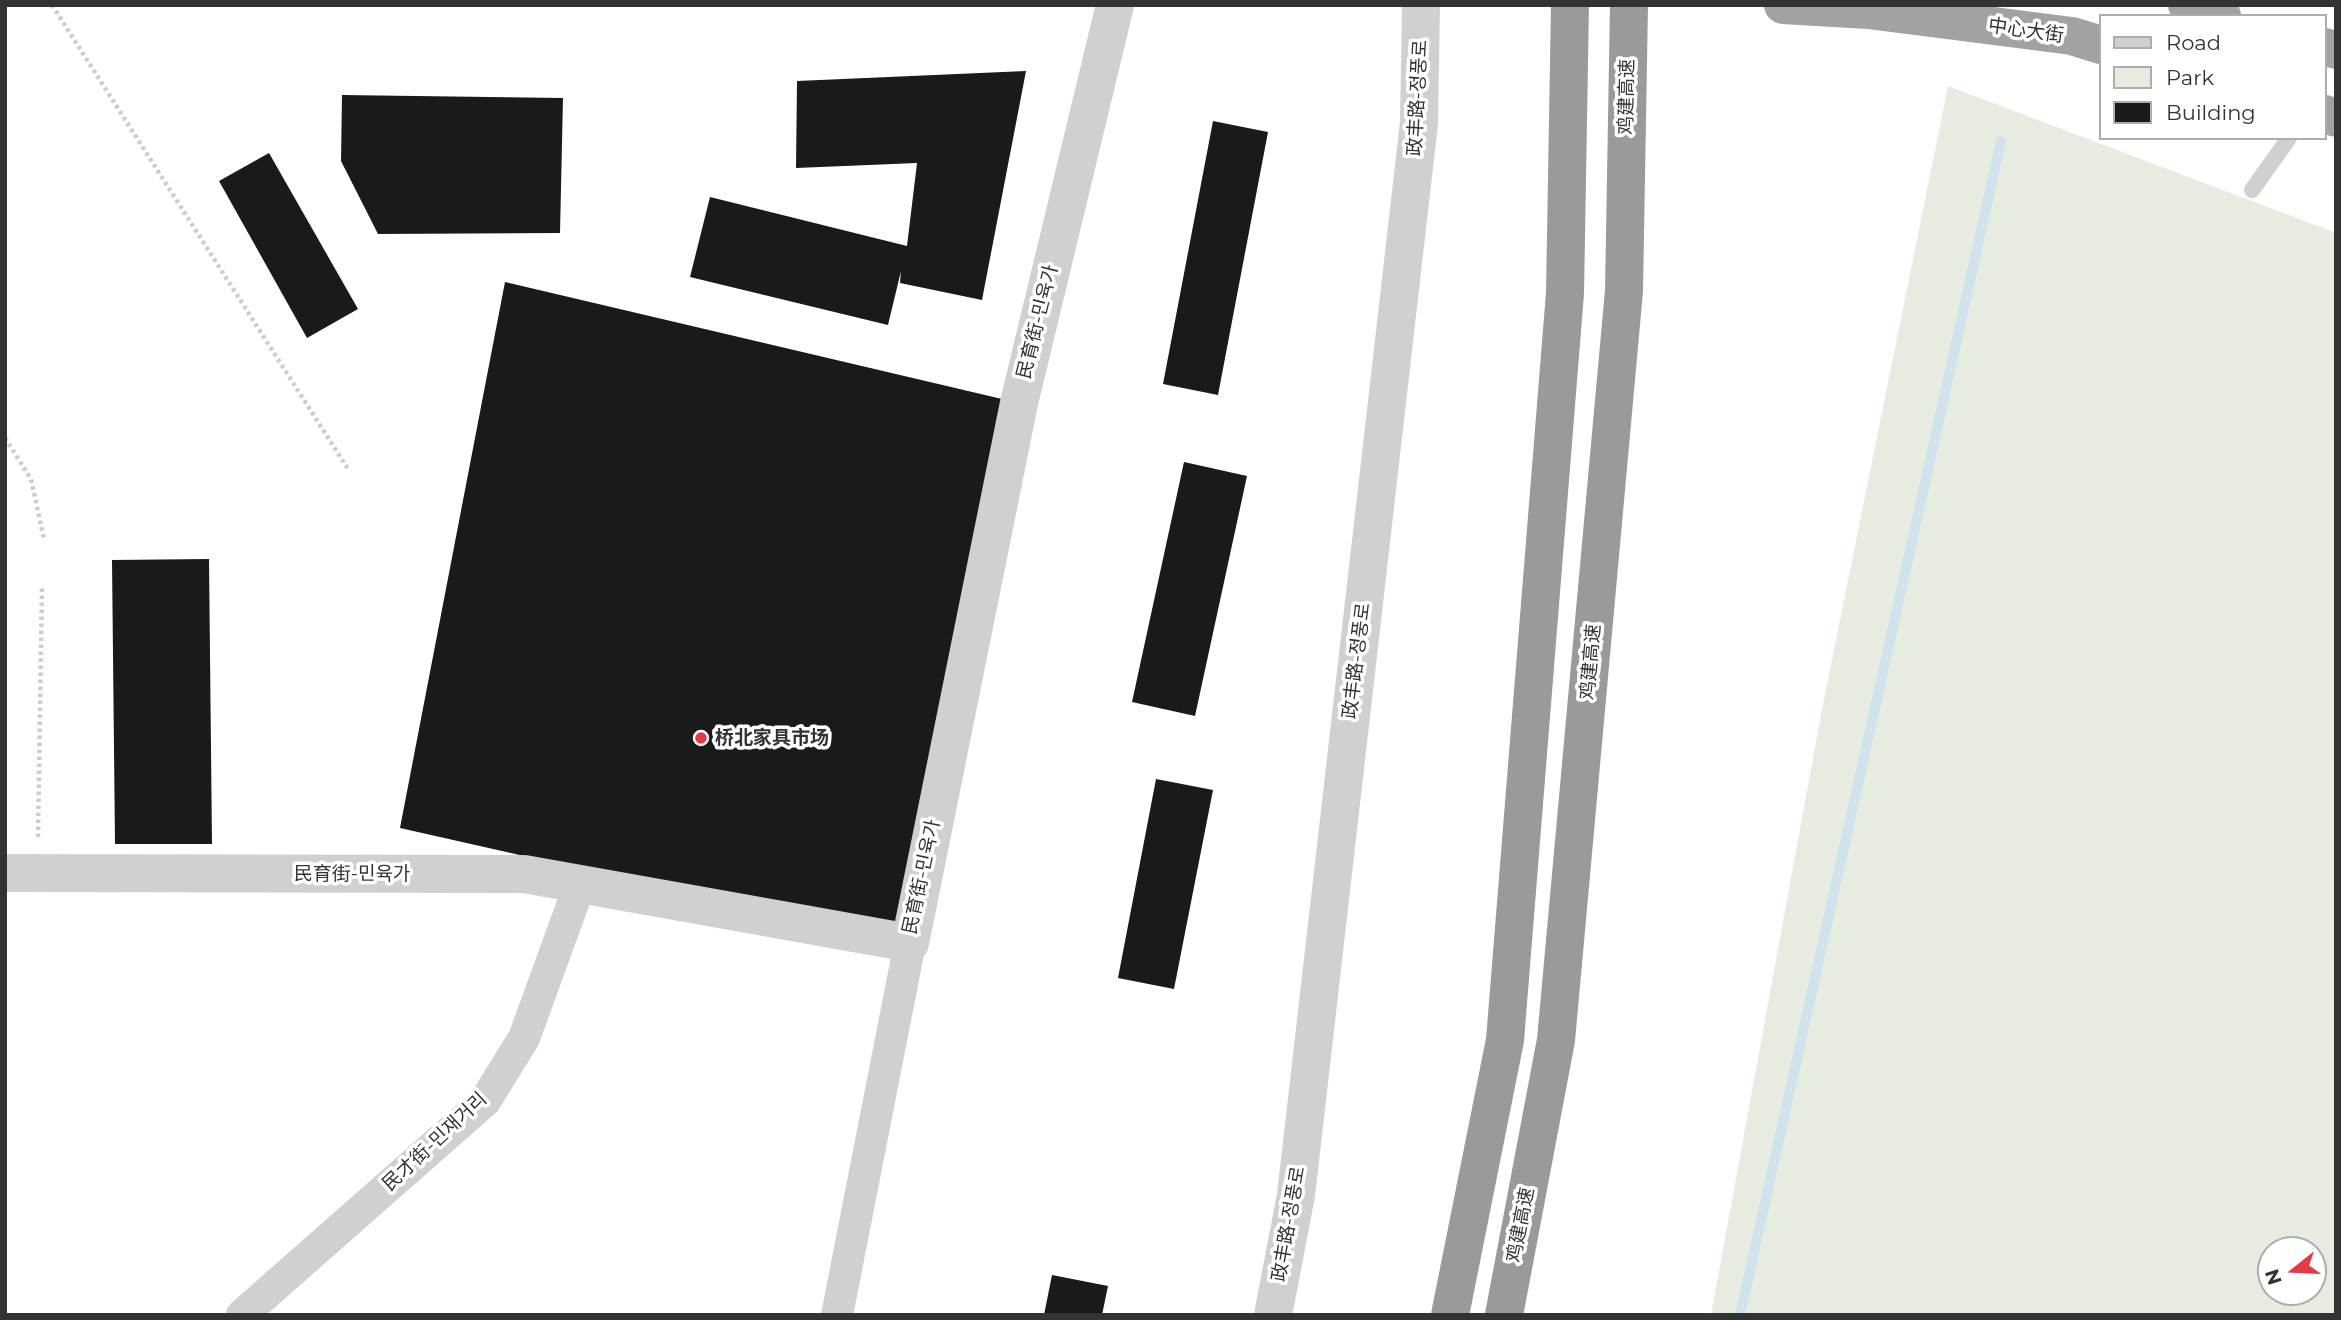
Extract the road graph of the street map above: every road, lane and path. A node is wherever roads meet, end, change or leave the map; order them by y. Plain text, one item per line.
1 (52, 5) edge
2 (1115, 5) edge
3 (1421, 5) edge
4 (1570, 5) edge
5 (1629, 5) edge
6 (1783, 5) edge
7 (2187, 5) edge
8 (2216, 14) edge
9 (2100, 45) edge
10 (2288, 140) edge
11 (2252, 190) dead end
12 (5, 438) edge
13 (348, 469) dead end
14 (44, 539) dead end
15 (42, 586) dead end
16 (21, 873) edge
17 (580, 884) junction
18 (910, 943) junction
19 (242, 1315) edge
20 (837, 1315) edge
21 (1273, 1315) edge
22 (1450, 1315) edge
23 (1504, 1315) edge

1 - 13 path
2 - 18 street, 民育街-민육가
3 - 21 street, 政丰路-정풍로
4 - 22 highway
5 - 23 highway, 鸡建高速
6 - 9 highway, 中心大街
7 - 8 highway
10 - 11 lane
12 - 14 path
15 - 16 path
16 - 17 street, 民育街-민육가
17 - 18 street, 民育街-민육가
17 - 19 street, 民才街-민재거리
18 - 20 street

